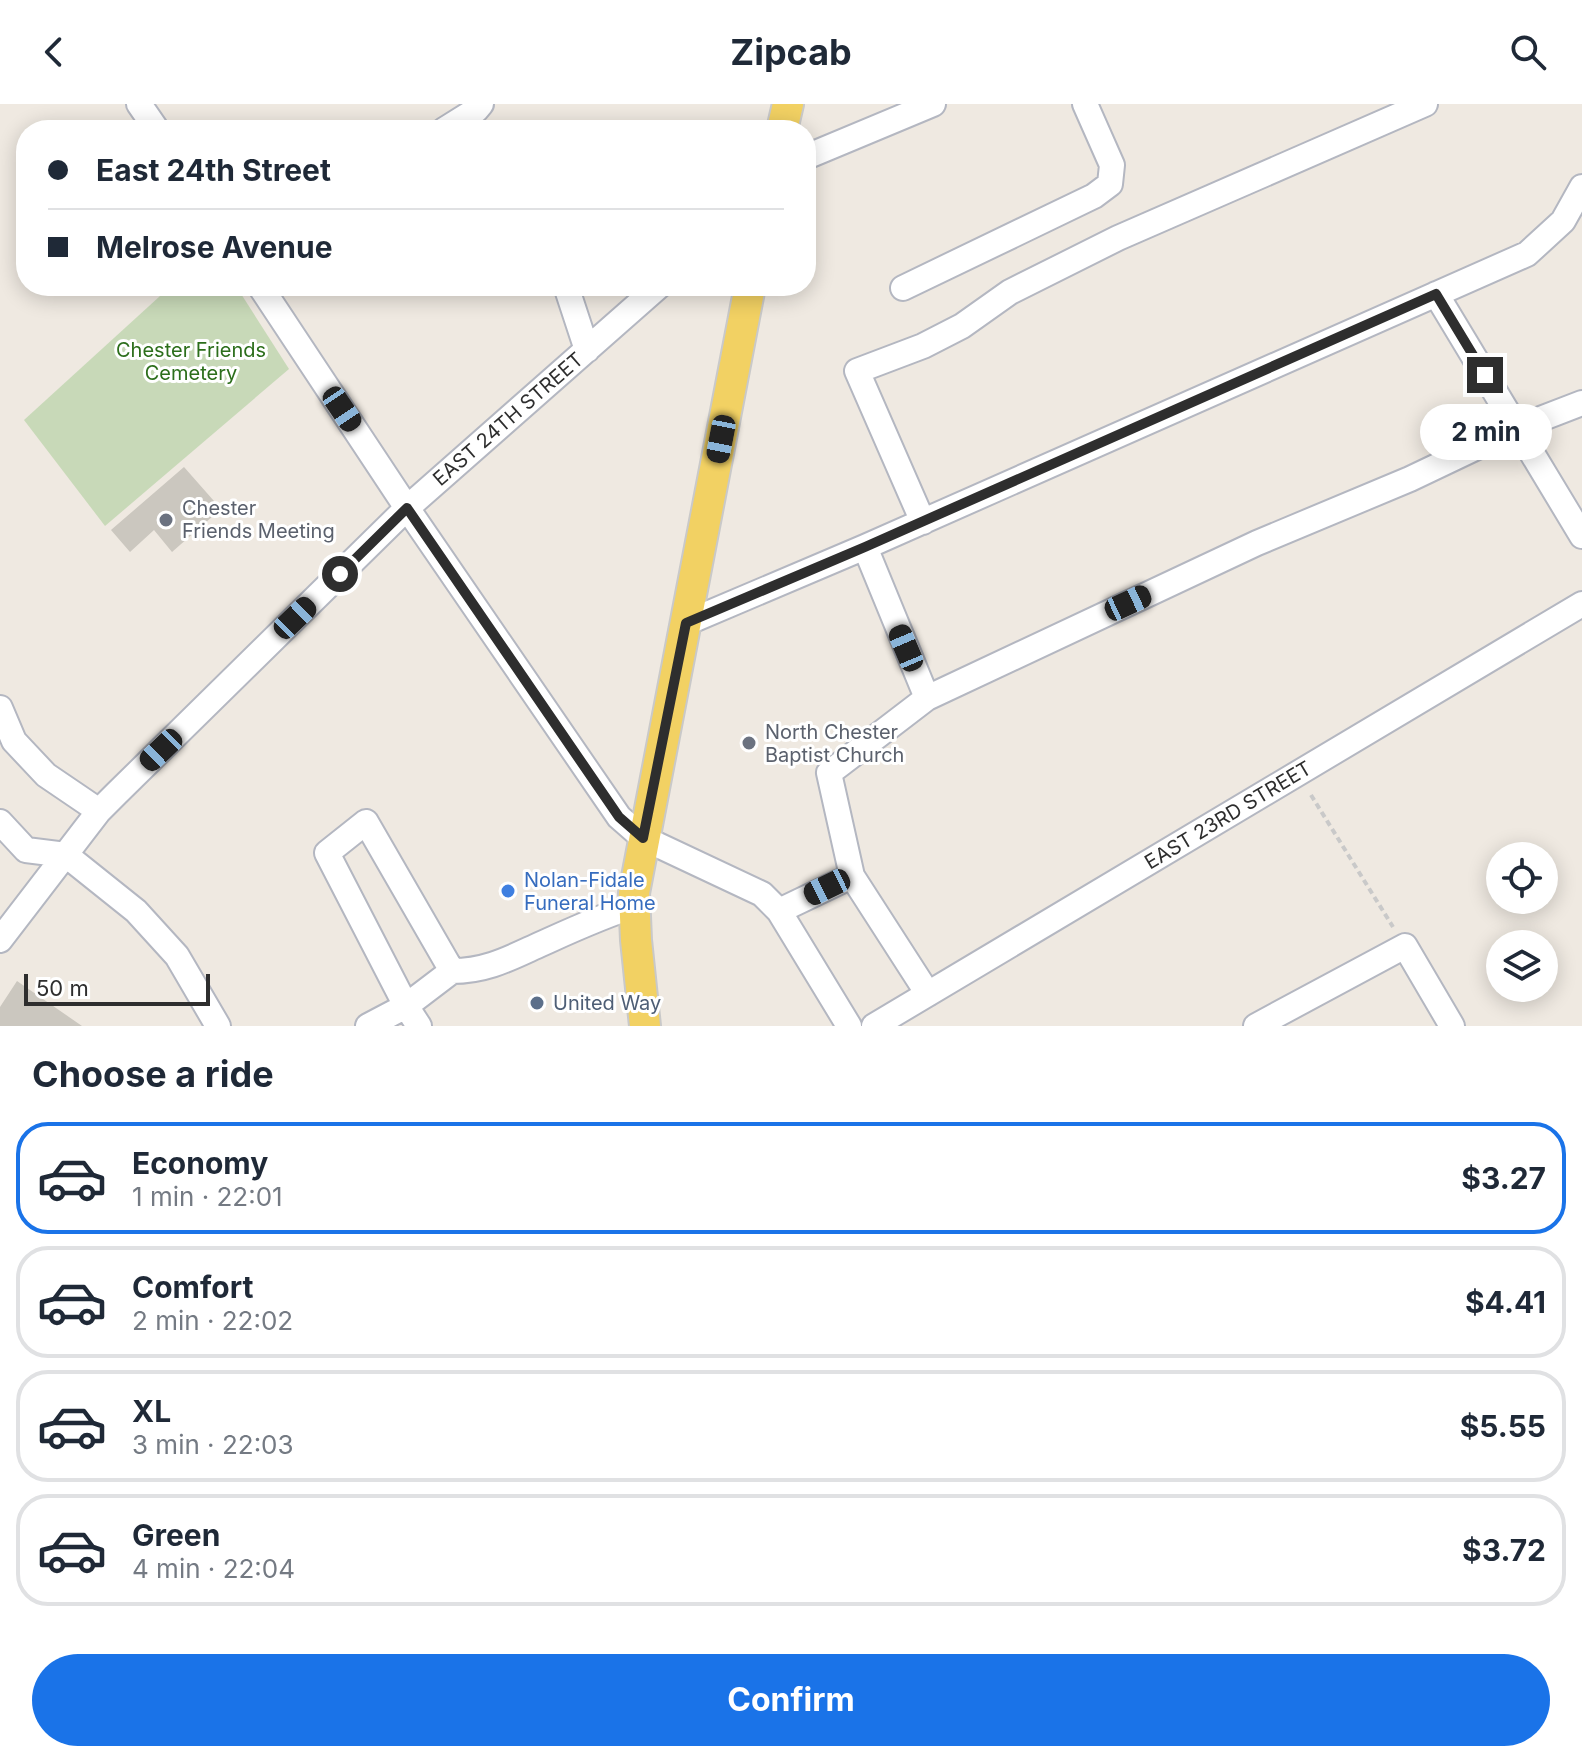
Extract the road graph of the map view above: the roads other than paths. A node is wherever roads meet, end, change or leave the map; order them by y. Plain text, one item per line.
1 (481, 104) edge
2 (933, 104) edge
3 (1085, 104) edge
4 (1425, 104) edge
5 (460, 120) edge
6 (816, 153) edge
7 (1582, 187) edge
8 (903, 288) dead end
9 (1436, 294) junction
10 (267, 296) edge
11 (569, 296) edge
12 (648, 296) edge
13 (748, 296) edge
14 (587, 350) junction
15 (1582, 403) edge
16 (1517, 428) junction
17 (407, 508) junction
18 (923, 522) junction
19 (1582, 536) edge
20 (865, 547) junction
21 (1582, 604) edge
22 (686, 623) junction
23 (927, 698) junction
24 (0, 708) edge
25 (99, 811) junction
26 (0, 822) edge
27 (643, 838) junction
28 (66, 855) junction
29 (852, 876) junction
30 (634, 906) junction
31 (779, 911) junction
32 (0, 940) edge
33 (452, 971) junction
34 (928, 994) junction
35 (412, 1016) edge
36 (218, 1026) edge
37 (368, 1026) edge
38 (645, 1026) edge
39 (849, 1026) edge
40 (874, 1026) edge
41 (1256, 1026) edge
42 (1452, 1026) edge

1 - 5 street
2 - 6 street
3 - 8 street
4 - 18 street
7 - 9 street
9 - 16 street
9 - 18 street
10 - 17 street
11 - 14 street
12 - 14 street, EAST 24TH STREET
13 - 22 main road
14 - 17 street, EAST 24TH STREET
15 - 16 street
16 - 19 street
16 - 23 street
17 - 25 street, EAST 24TH STREET
17 - 27 street
18 - 20 street
20 - 22 street
20 - 23 street
21 - 34 street, EAST 23RD STREET
22 - 27 main road
23 - 29 street
24 - 25 street
25 - 28 street, EAST 24TH STREET
26 - 28 street
27 - 30 main road
27 - 31 street
28 - 32 street, EAST 24TH STREET
28 - 36 street
29 - 31 street
29 - 34 street
30 - 33 street
30 - 38 main road
31 - 39 street
33 - 35 street
33 - 35 street
34 - 40 street, EAST 23RD STREET
35 - 37 street
41 - 42 street

